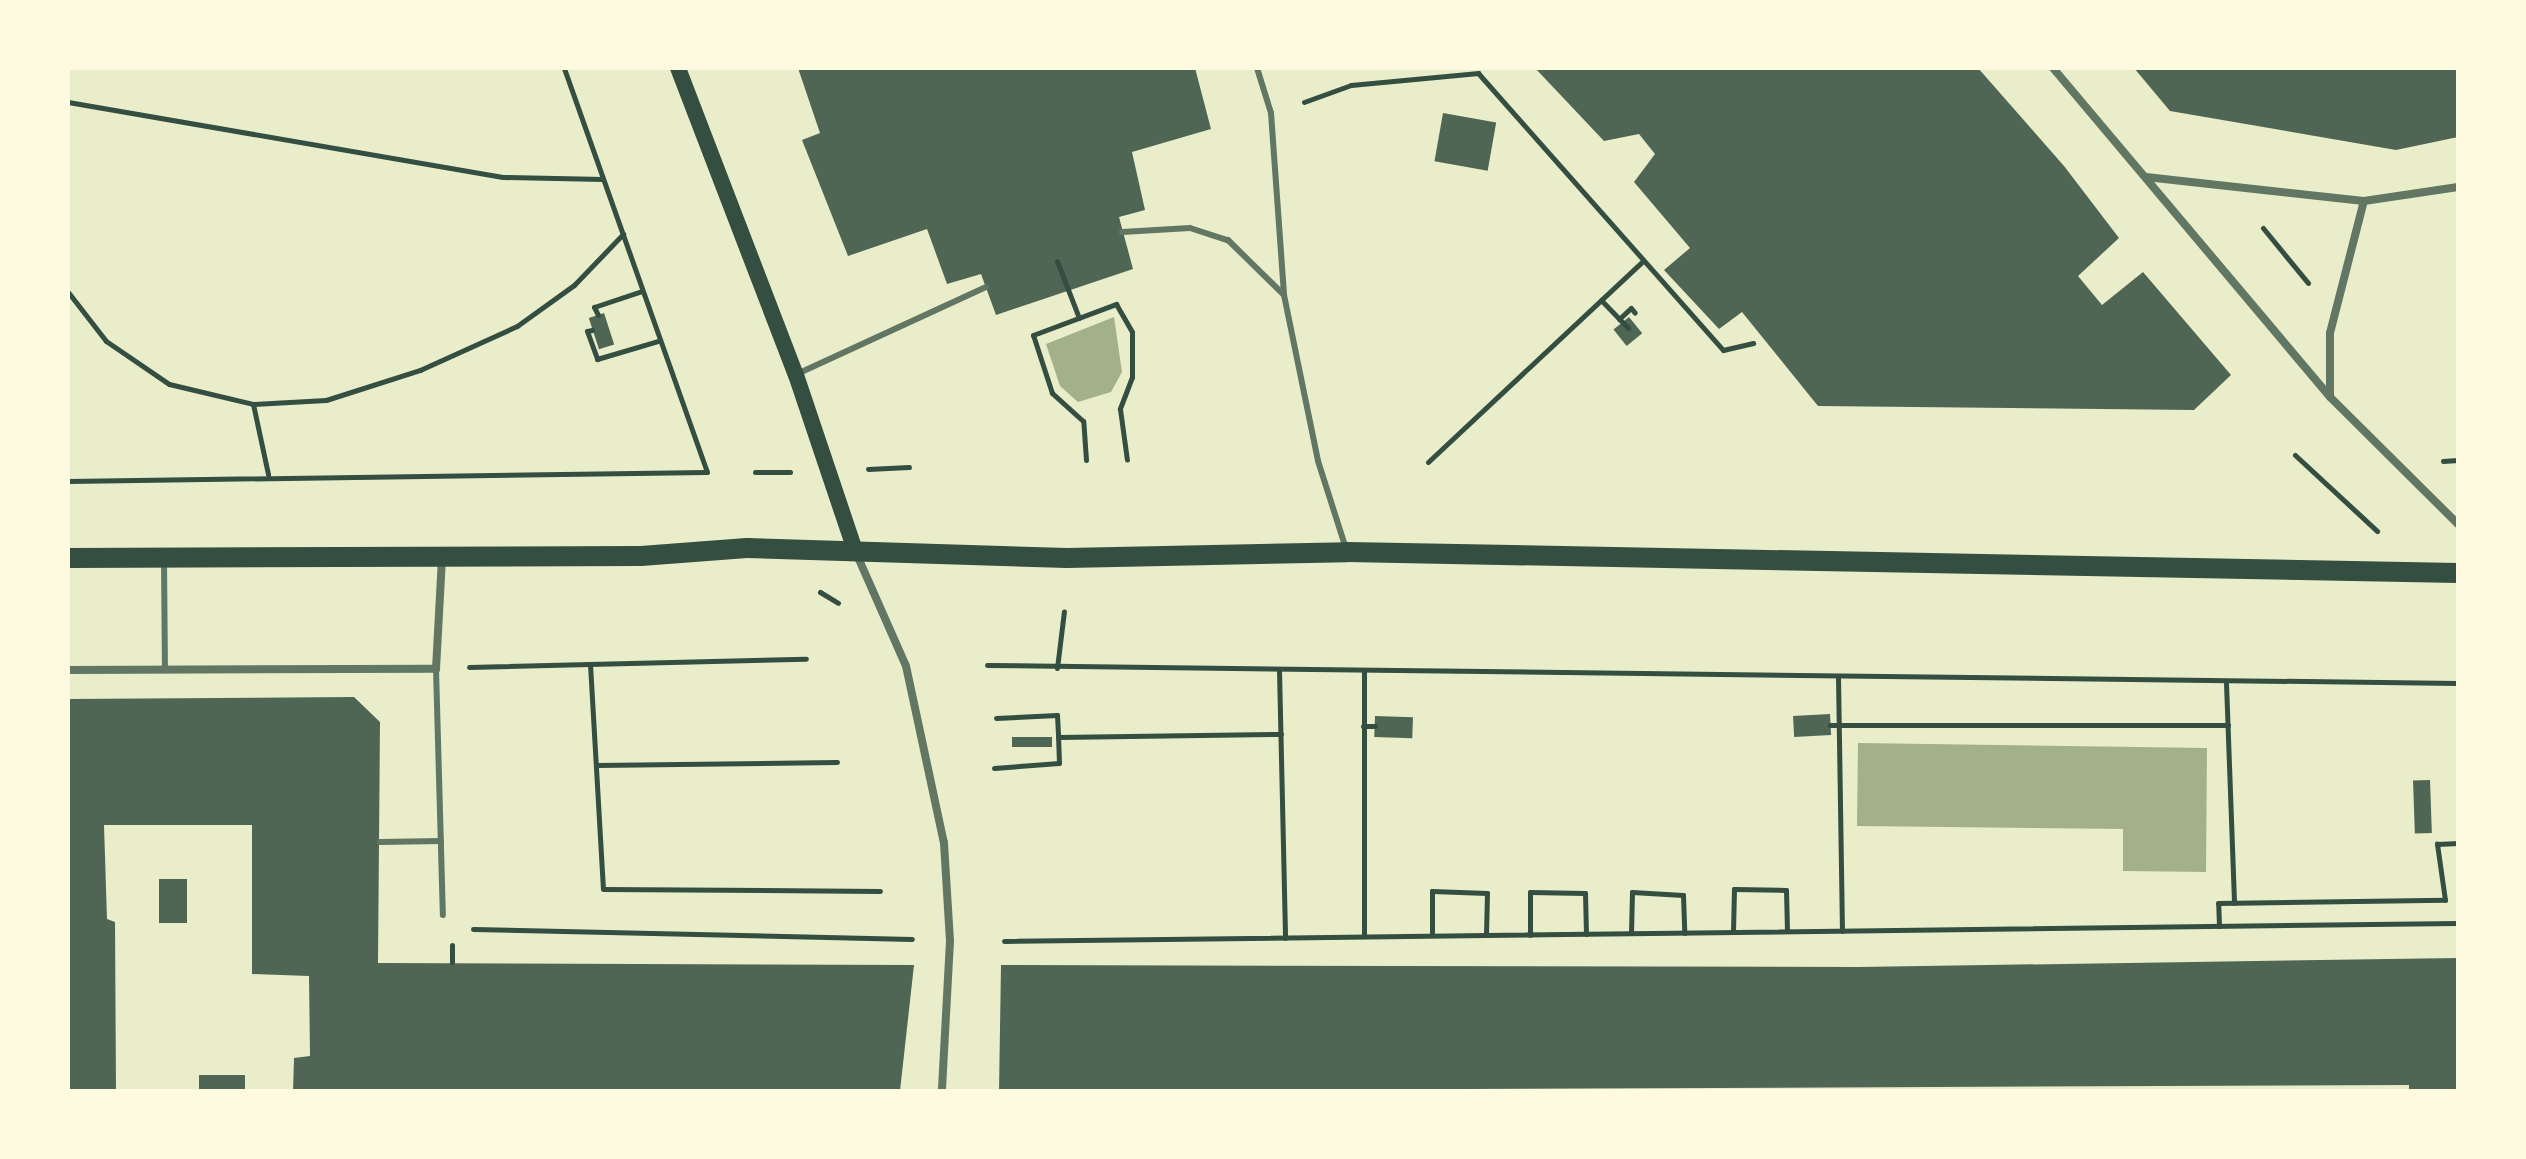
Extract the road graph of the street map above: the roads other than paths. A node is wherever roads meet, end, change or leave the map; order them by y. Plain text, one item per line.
1 (678, 68) edge
2 (1257, 68) edge
3 (2053, 68) edge
4 (2145, 177) junction
5 (2458, 187) edge
6 (2364, 201) junction
7 (1122, 232) dead end
8 (986, 287) dead end
9 (1284, 295) junction
10 (796, 375) junction
11 (2330, 397) junction
12 (2458, 524) edge
13 (1347, 552) junction
14 (856, 553) junction
15 (442, 557) junction
16 (68, 558) edge
17 (164, 558) junction
18 (2458, 573) edge
19 (165, 668) junction
20 (436, 669) junction
21 (68, 670) edge
22 (441, 841) junction
23 (380, 842) dead end
24 (443, 915) dead end
25 (942, 1091) edge

1 - 10 main road
2 - 9 lane
3 - 4 street
4 - 6 street
4 - 11 street
5 - 6 street
6 - 11 street
7 - 9 lane
8 - 10 lane
9 - 13 lane
10 - 14 main road
11 - 12 street
13 - 14 main road
13 - 18 main road
14 - 15 main road
14 - 25 street
15 - 17 main road
15 - 20 street
16 - 17 main road
17 - 19 lane
19 - 20 street
19 - 21 street
20 - 22 lane
22 - 23 lane
22 - 24 lane

